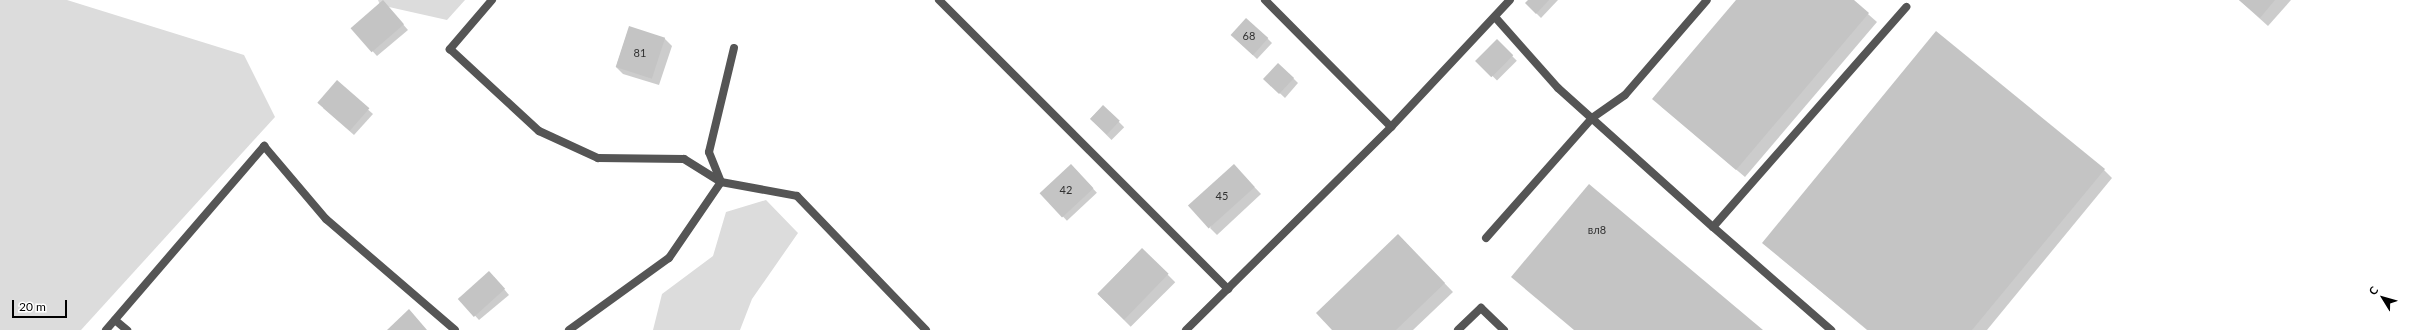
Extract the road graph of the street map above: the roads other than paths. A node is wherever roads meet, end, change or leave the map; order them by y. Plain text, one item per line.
1 (492, 0) edge
2 (939, 0) edge
3 (1265, 0) edge
4 (1510, 0) edge
5 (1708, 0) edge
6 (1906, 7) dead end
7 (1495, 17) junction
8 (734, 48) dead end
9 (1592, 118) junction
10 (1391, 127) junction
11 (721, 182) junction
12 (1713, 227) junction
13 (1486, 238) dead end
14 (1228, 289) junction
15 (115, 320) junction
16 (106, 330) edge
17 (127, 330) edge
18 (455, 330) edge
19 (569, 330) edge
20 (926, 330) edge
21 (1186, 330) edge
22 (1458, 330) edge
23 (1504, 330) edge
24 (1831, 330) edge

1 - 11 street
2 - 14 street
3 - 10 street
4 - 7 street
5 - 9 street
6 - 12 street
7 - 9 street
7 - 10 street
8 - 11 street
9 - 12 street
9 - 13 street
10 - 14 street
11 - 19 street
11 - 20 street
12 - 24 street
14 - 21 street
15 - 16 street
15 - 17 street
15 - 18 street
22 - 23 street

